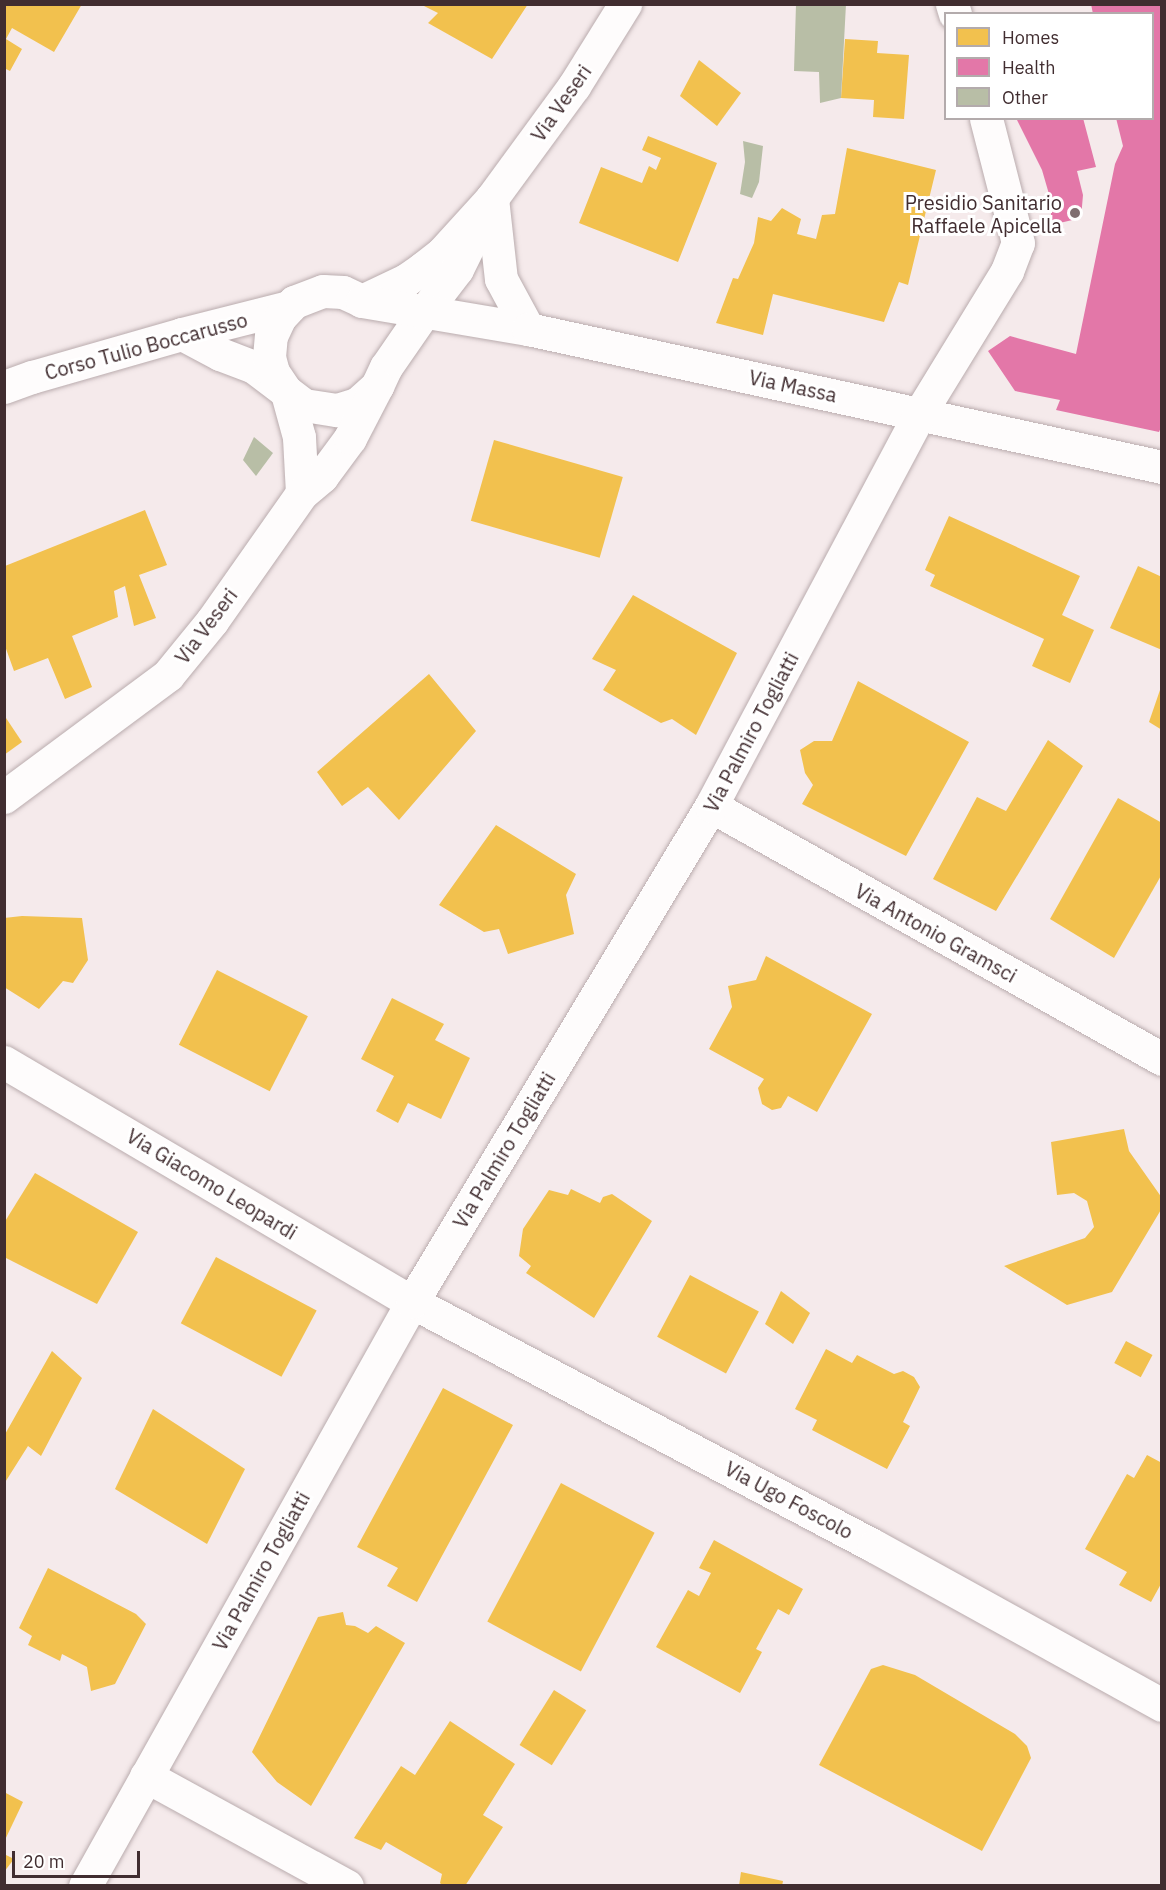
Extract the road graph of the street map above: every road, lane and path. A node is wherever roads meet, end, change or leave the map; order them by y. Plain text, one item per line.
1 (625, 4) edge
2 (987, 120) edge
3 (492, 198) junction
4 (362, 301) junction
5 (289, 307) junction
6 (424, 312) junction
7 (528, 329) junction
8 (182, 334) junction
9 (381, 376) junction
10 (4, 387) edge
11 (287, 393) junction
12 (920, 413) junction
13 (1161, 467) edge
14 (302, 493) junction
15 (4, 797) edge
16 (711, 806) junction
17 (1161, 1059) edge
18 (7, 1069) edge
19 (412, 1302) junction
20 (1161, 1705) edge
21 (146, 1776) junction
22 (85, 1886) edge
23 (347, 1886) edge

1 - 3 street, Via Veseri
2 - 12 street, Via Palmiro Togliatti
3 - 4 street, Via Veseri
3 - 6 street, Via Veseri
3 - 7 street
4 - 5 street
4 - 6 street, Via Massa
4 - 9 street
5 - 8 street, Corso Tulio Boccarusso
5 - 11 street
6 - 7 street, Via Massa
6 - 9 street, Via Veseri
7 - 12 street, Via Massa
8 - 10 street, Corso Tulio Boccarusso
8 - 11 street
9 - 11 street
9 - 14 street, Via Veseri
11 - 14 street
12 - 13 street, Via Massa
12 - 16 street, Via Palmiro Togliatti
14 - 15 street, Via Veseri
16 - 17 street, Via Antonio Gramsci
16 - 19 street, Via Palmiro Togliatti
18 - 19 street, Via Giacomo Leopardi
19 - 20 street, Via Ugo Foscolo
19 - 21 street, Via Palmiro Togliatti
21 - 22 street, Via Palmiro Togliatti
21 - 23 street

